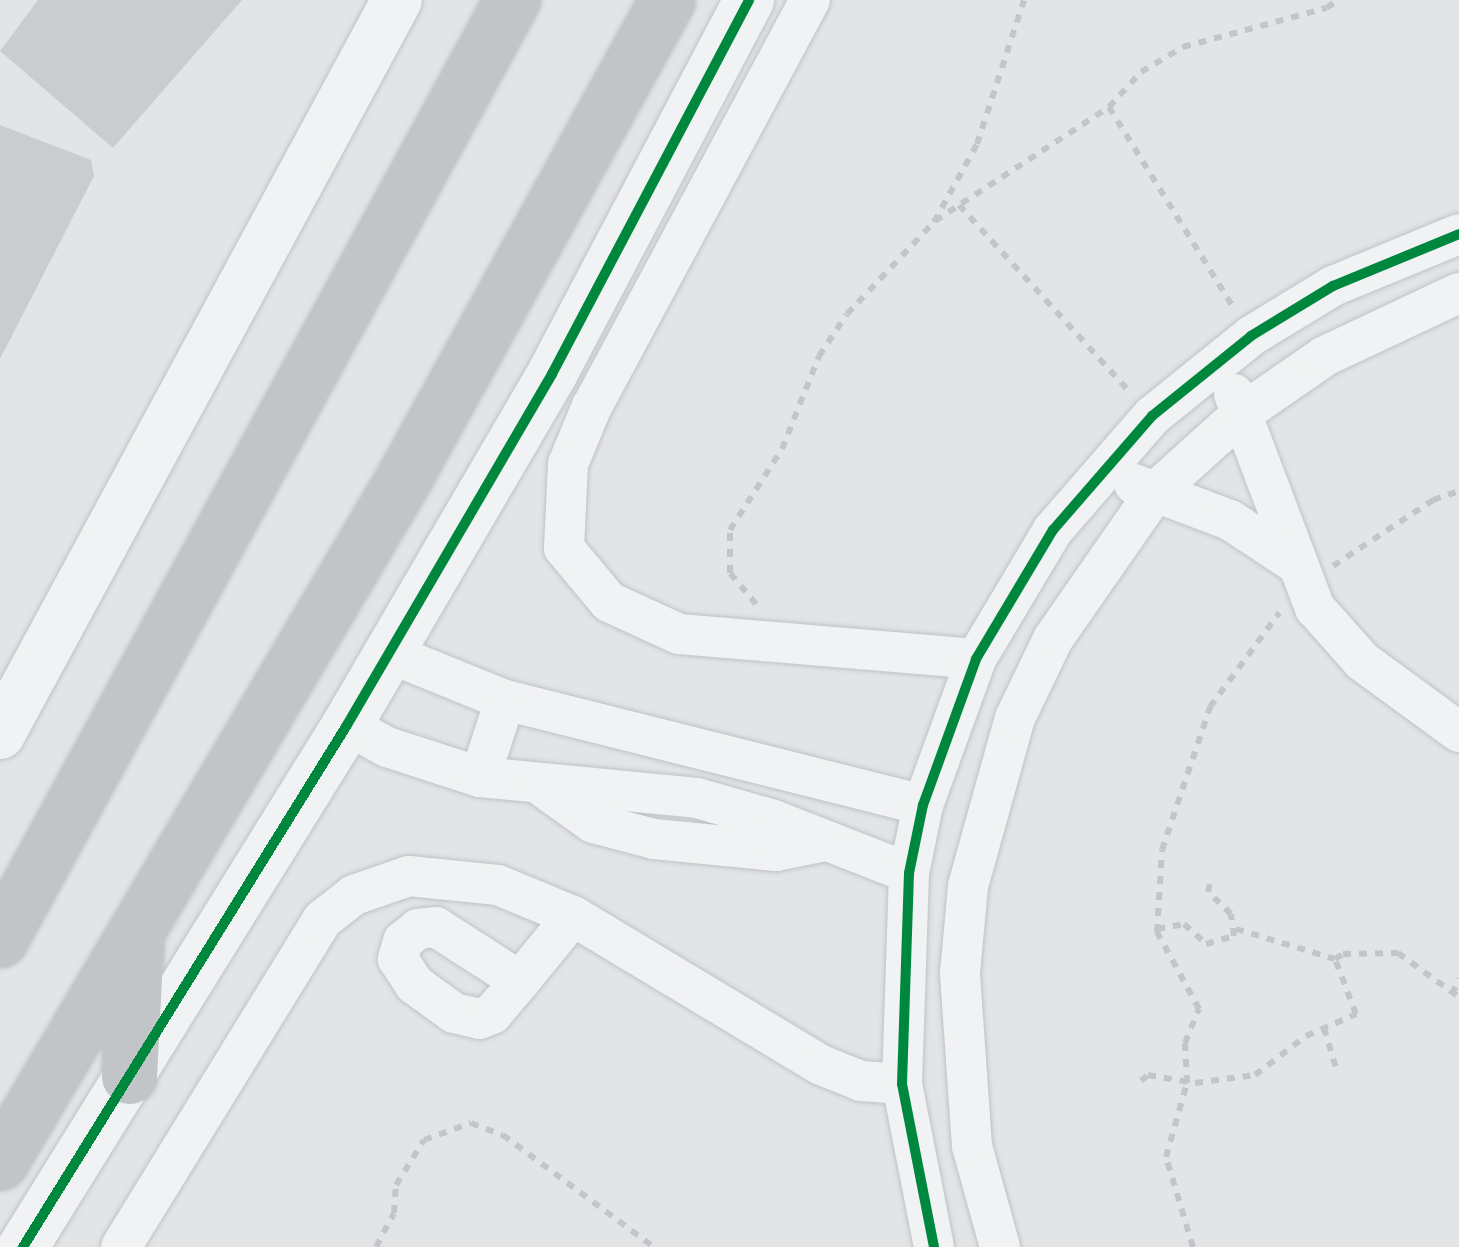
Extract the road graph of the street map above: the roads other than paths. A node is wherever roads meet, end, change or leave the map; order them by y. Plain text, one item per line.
1 (397, 0) edge
2 (512, 0) edge
3 (667, 0) edge
4 (749, 0) edge
5 (810, 0) edge
6 (1459, 234) edge
7 (1459, 294) edge
8 (1217, 360) junction
9 (1244, 412) junction
10 (1100, 471) junction
11 (1156, 492) junction
12 (1300, 574) junction
13 (389, 653) junction
14 (976, 659) junction
15 (505, 700) junction
16 (347, 725) junction
17 (1459, 732) edge
18 (0, 734) edge
19 (480, 777) junction
20 (923, 805) junction
21 (909, 873) junction
22 (573, 916) junction
23 (136, 934) junction
24 (0, 940) edge
25 (520, 981) dead end
26 (130, 1076) junction
27 (902, 1084) junction
28 (0, 1162) edge
29 (23, 1247) edge
30 (120, 1247) edge
31 (934, 1247) edge
32 (1000, 1247) edge

1 - 18 street
2 - 24 main road
3 - 23 main road
4 - 13 street
5 - 14 street
6 - 8 street
7 - 9 street
8 - 9 street
8 - 10 street
9 - 11 street
9 - 12 street
10 - 11 street
10 - 14 street
11 - 12 street
11 - 32 street
12 - 17 street
13 - 15 street
13 - 16 street
14 - 20 street
15 - 19 street
15 - 20 street
16 - 19 street
16 - 26 street
19 - 21 street
20 - 21 street
21 - 27 street
22 - 25 street
22 - 27 street
22 - 30 street
23 - 26 main road
23 - 28 main road
26 - 29 street
27 - 31 street

